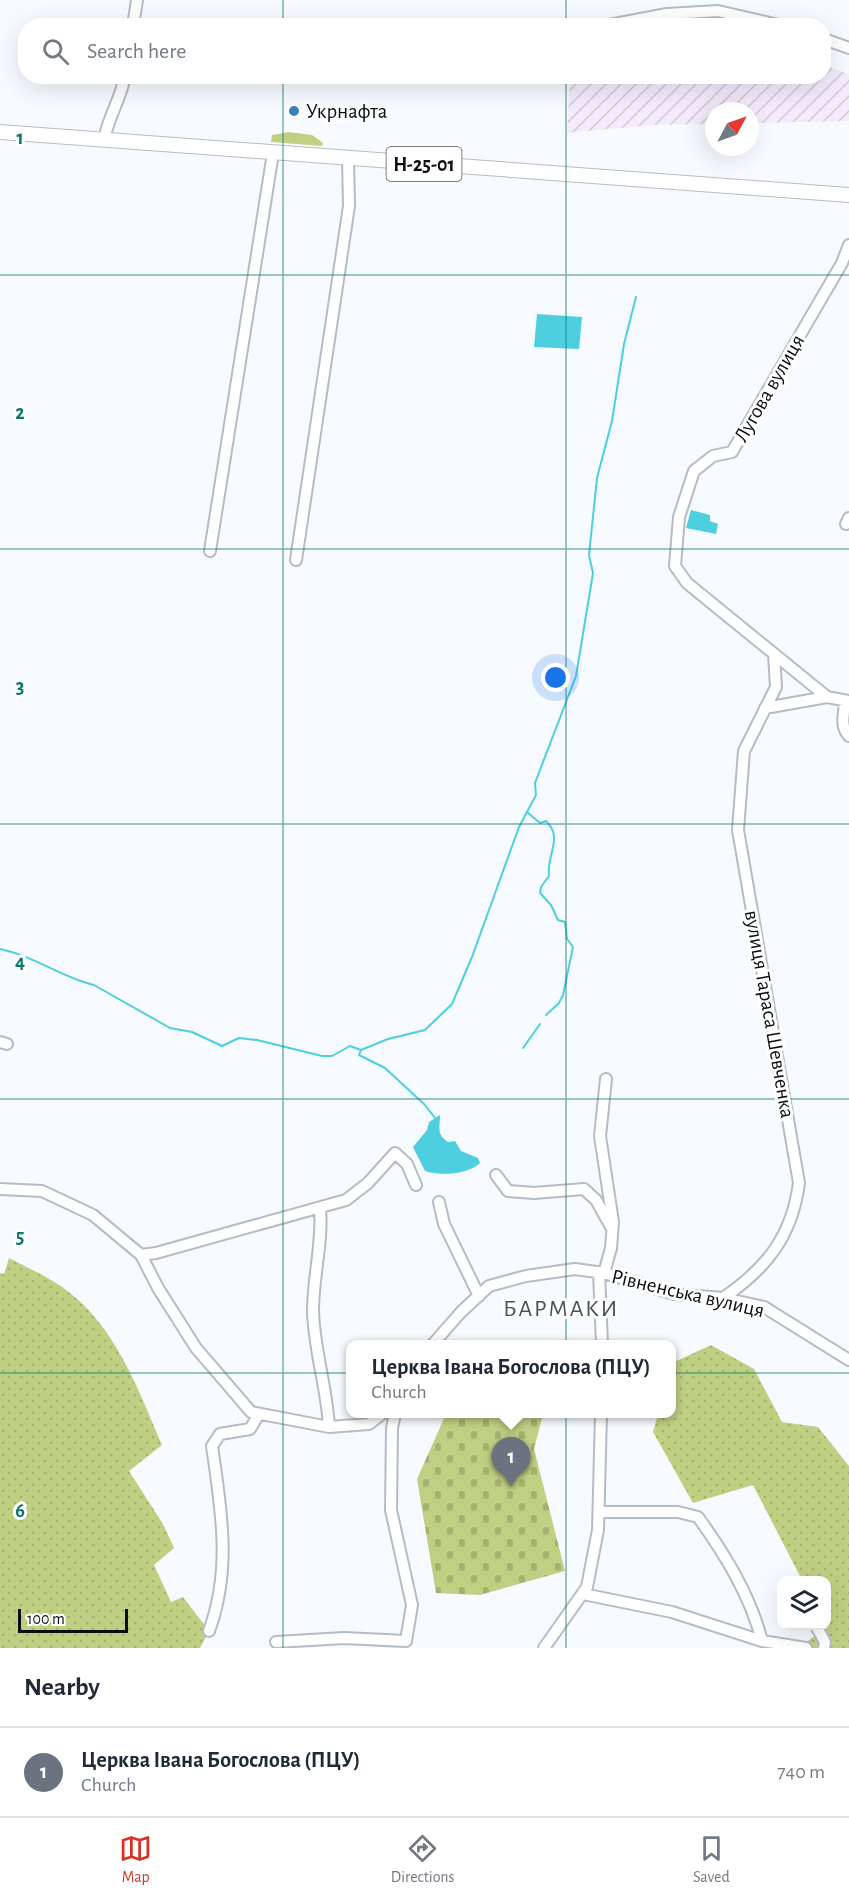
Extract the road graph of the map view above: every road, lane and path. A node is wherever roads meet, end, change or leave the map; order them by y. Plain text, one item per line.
1 (137, 0) edge
2 (134, 18) edge
3 (645, 18) edge
4 (755, 18) edge
5 (831, 42) edge
6 (849, 48) edge
7 (124, 84) edge
8 (0, 132) edge
9 (104, 140) junction
10 (273, 153) junction
11 (348, 159) junction
12 (849, 195) edge
13 (849, 245) edge
14 (210, 551) dead end
15 (296, 560) dead end
16 (774, 654) junction
17 (827, 697) junction
18 (847, 702) edge
19 (765, 708) junction
20 (849, 736) edge
21 (606, 1079) dead end
22 (496, 1175) dead end
23 (416, 1185) dead end
24 (0, 1189) edge
25 (439, 1202) dead end
26 (320, 1208) junction
27 (612, 1230) junction
28 (141, 1255) junction
29 (601, 1273) junction
30 (479, 1296) junction
31 (723, 1298) junction
32 (437, 1340) edge
33 (602, 1340) edge
34 (849, 1360) edge
35 (259, 1413) junction
36 (376, 1418) edge
37 (394, 1418) edge
38 (601, 1418) edge
39 (329, 1427) junction
40 (599, 1512) junction
41 (583, 1594) junction
42 (818, 1630) edge
43 (209, 1631) dead end
44 (762, 1641) junction
45 (276, 1642) dead end
46 (544, 1648) edge
47 (806, 1648) edge
48 (824, 1648) edge

1 - 2 street
3 - 4 street
5 - 6 street
7 - 9 street
8 - 9 main road, Н-25-01
9 - 10 main road, Н-25-01
10 - 11 main road, Н-25-01
10 - 14 street
11 - 12 main road, Н-25-01
11 - 15 street
13 - 16 street, Лугова вулиця
16 - 17 street, Лугова вулиця
16 - 19 street, вулиця Тараса Шевченка
17 - 18 street
17 - 19 street
18 - 20 street
19 - 31 street, вулиця Тараса Шевченка
21 - 27 street
22 - 27 street
23 - 26 street
24 - 28 street
25 - 30 street
26 - 28 street
26 - 39 street
27 - 29 street
28 - 35 street
29 - 30 street, Рівненська вулиця
29 - 31 street, Рівненська вулиця
29 - 33 street
30 - 32 street, Рівненська вулиця
31 - 34 street, Рівненська вулиця
35 - 39 street
35 - 43 street
36 - 39 street
37 - 45 street
38 - 40 street
40 - 41 street
40 - 44 street
41 - 44 street
41 - 46 street
42 - 48 street
44 - 47 street

